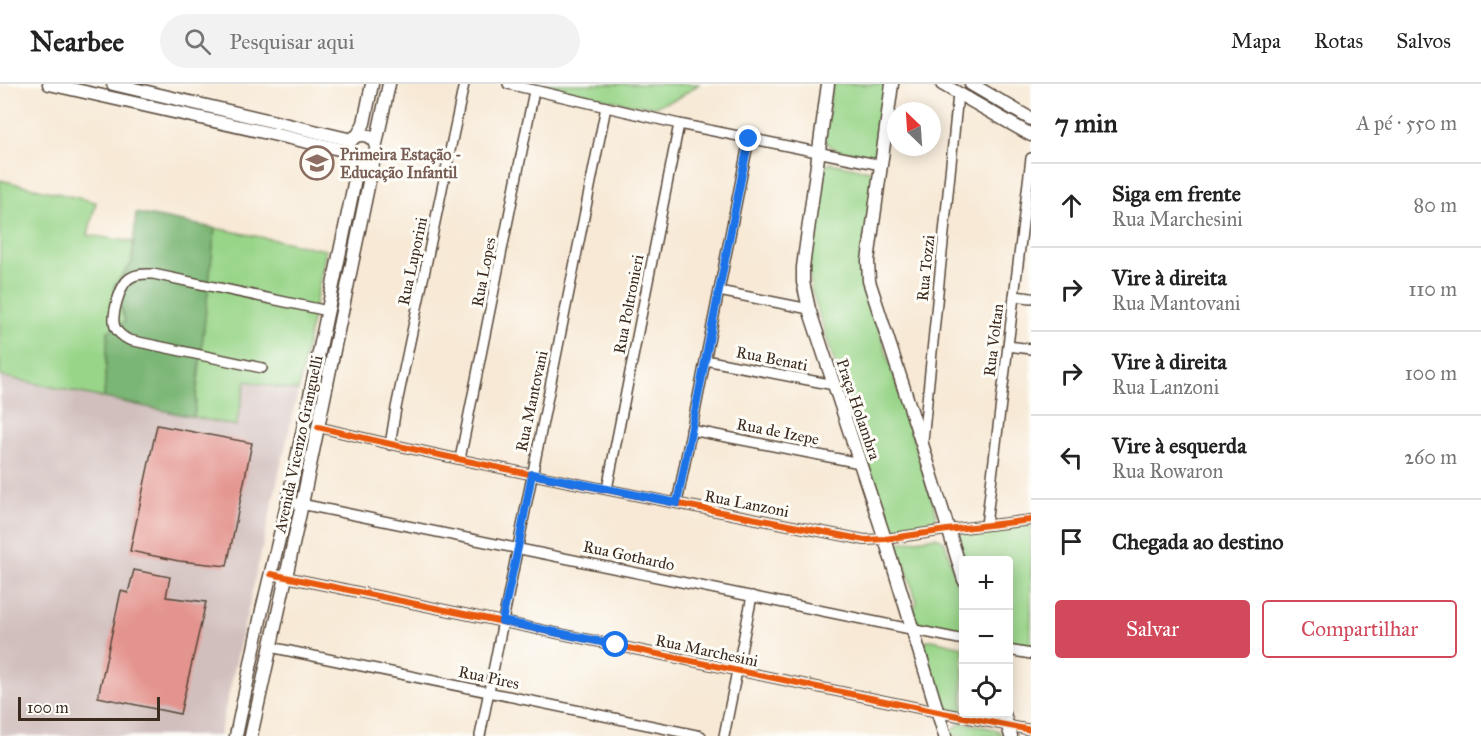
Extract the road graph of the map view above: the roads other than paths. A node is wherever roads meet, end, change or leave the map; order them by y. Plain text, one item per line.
1 (49, 84) edge
2 (113, 84) edge
3 (372, 84) edge
4 (389, 84) edge
5 (464, 84) edge
6 (508, 84) edge
7 (828, 84) edge
8 (892, 84) edge
9 (942, 84) edge
10 (971, 84) edge
11 (534, 91) junction
12 (958, 94) junction
13 (606, 107) junction
14 (1031, 119) edge
15 (679, 124) junction
16 (1031, 135) edge
17 (355, 137) junction
18 (749, 139) junction
19 (376, 144) junction
20 (820, 153) junction
21 (352, 158) junction
22 (374, 158) junction
23 (1031, 158) edge
24 (881, 165) junction
25 (719, 291) junction
26 (1014, 296) junction
27 (1031, 298) edge
28 (808, 309) junction
29 (328, 311) junction
30 (1008, 346) junction
31 (1031, 349) edge
32 (705, 360) junction
33 (262, 368) dead end
34 (834, 385) junction
35 (318, 427) junction
36 (691, 430) junction
37 (922, 444) junction
38 (390, 445) junction
39 (460, 459) junction
40 (860, 463) junction
41 (532, 474) junction
42 (607, 489) junction
43 (288, 501) junction
44 (677, 503) junction
45 (302, 504) junction
46 (1031, 520) edge
47 (986, 525) junction
48 (948, 530) junction
49 (885, 539) junction
50 (518, 548) junction
51 (959, 567) edge
52 (271, 574) junction
53 (285, 577) junction
54 (752, 596) junction
55 (502, 621) junction
56 (913, 629) junction
57 (959, 639) edge
58 (270, 647) junction
59 (1013, 651) edge
60 (1031, 654) edge
61 (738, 670) junction
62 (489, 692) junction
63 (938, 712) junction
64 (1008, 725) edge
65 (1031, 730) edge
66 (236, 736) edge
67 (251, 736) edge
68 (480, 736) edge
69 (701, 736) edge
70 (724, 736) edge
71 (945, 736) edge

1 - 21 street
2 - 17 street
3 - 17 street, Avenida Vicenzo Granguelli
4 - 19 street, Avenida Vicenzo Granguelli
5 - 38 street, Rua Luporini
6 - 11 street
7 - 20 street, Praça Holambra
8 - 24 street
9 - 12 street
10 - 14 street
11 - 13 street
11 - 39 street, Rua Lopes
12 - 16 street
12 - 37 street, Rua Tozzi
13 - 15 street
13 - 41 street, Rua Mantovani
15 - 18 street
15 - 42 street, Rua Poltronieri
17 - 19 street
17 - 21 street, Avenida Vicenzo Granguelli
18 - 20 street
18 - 25 street
19 - 22 street, Avenida Vicenzo Granguelli
20 - 24 street
20 - 28 street, Praça Holambra
21 - 22 street
21 - 29 street, Avenida Vicenzo Granguelli
22 - 35 street, Avenida Vicenzo Granguelli
23 - 26 street, Rua Voltan
24 - 37 street
25 - 28 street
25 - 32 street
26 - 27 street
26 - 30 street, Rua Voltan
28 - 34 street, Praça Holambra
29 - 33 street
29 - 43 street, Avenida Vicenzo Granguelli
30 - 31 street
30 - 47 street, Rua Voltan
32 - 34 street, Rua Benati
32 - 36 street
34 - 40 street, Praça Holambra
35 - 38 street, Rua Lanzoni
35 - 45 street, Avenida Vicenzo Granguelli
36 - 40 street, Rua de Izepe
36 - 44 street
37 - 48 street
38 - 39 street, Rua Lanzoni
39 - 41 street, Rua Lanzoni
40 - 49 street, Praça Holambra
41 - 42 street, Rua Lanzoni
41 - 50 street, Rua Mantovani
42 - 44 street, Rua Lanzoni
43 - 45 street, Rua Gothardo
43 - 52 street, Avenida Vicenzo Granguelli
44 - 49 street, Rua Lanzoni
45 - 50 street, Rua Gothardo
45 - 53 street, Avenida Vicenzo Granguelli
46 - 47 street, Rua Lanzoni
47 - 48 street, Rua Lanzoni
48 - 49 street, Rua Lanzoni
48 - 51 street
49 - 56 street, Praça Holambra
50 - 54 street, Rua Gothardo
50 - 55 street, Rua Mantovani
52 - 53 street, Rua Marchesini
52 - 66 street, Avenida Vicenzo Granguelli
53 - 55 street, Rua Marchesini
53 - 58 street, Avenida Vicenzo Granguelli
54 - 56 street, Rua Gothardo
54 - 61 street
55 - 61 street, Rua Marchesini
55 - 62 street, Rua Mantovani
56 - 57 street, Rua Gothardo
56 - 63 street, Praça Holambra
58 - 62 street, Rua Pires
58 - 67 street, Avenida Vicenzo Granguelli
59 - 60 street
61 - 63 street, Rua Marchesini
61 - 70 street
62 - 68 street, Rua Mantovani
62 - 69 street, Rua Pires
63 - 64 street, Rua Marchesini
63 - 71 street, Praça Holambra
64 - 65 street, Rua Marchesini

